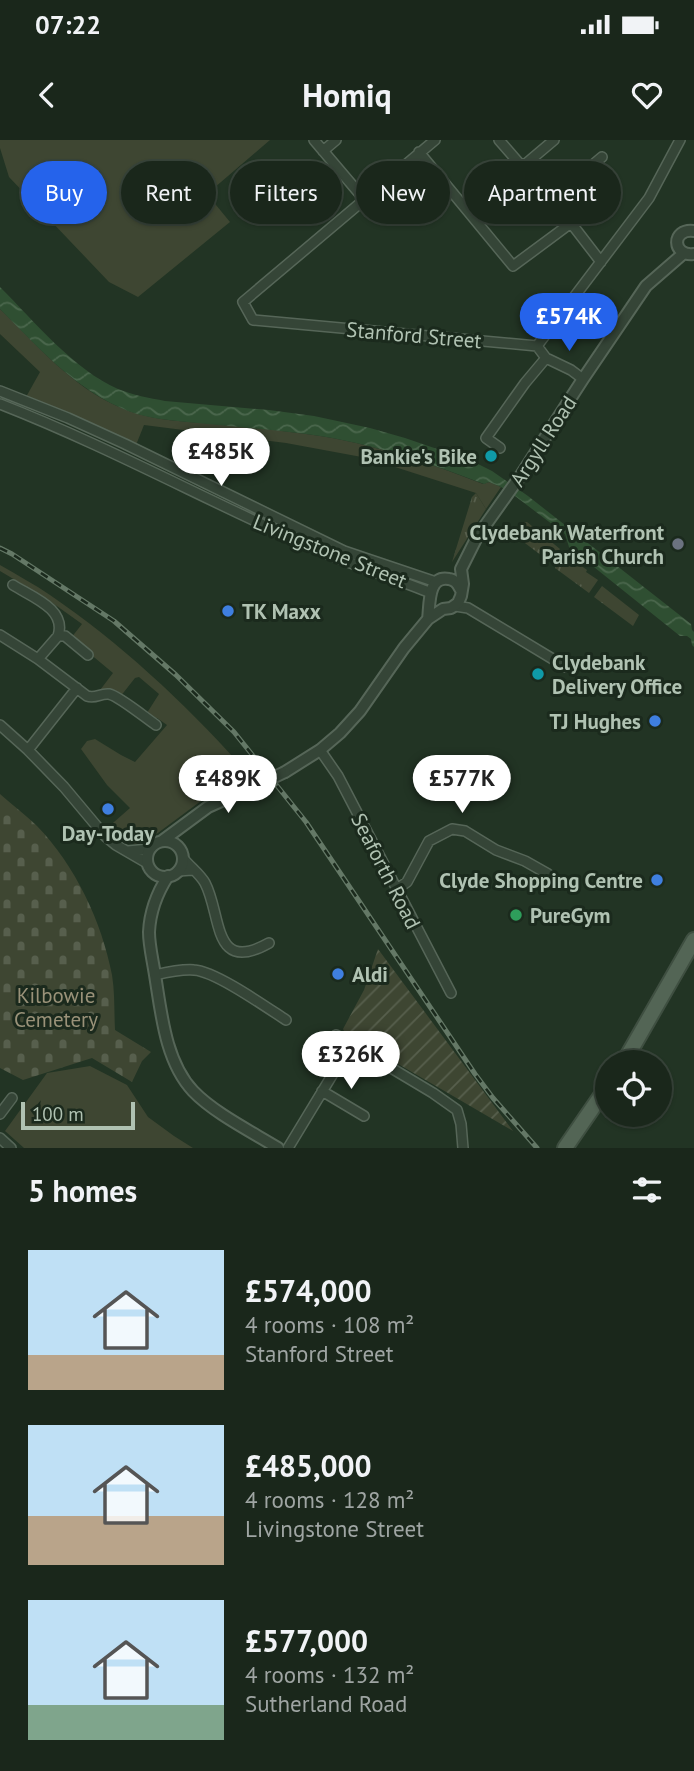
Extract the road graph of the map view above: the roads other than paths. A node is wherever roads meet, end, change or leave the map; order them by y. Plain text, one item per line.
1 (314, 140) edge
2 (336, 140) edge
3 (435, 140) edge
4 (499, 140) edge
5 (554, 140) edge
6 (680, 140) edge
7 (323, 151) junction
8 (419, 152) junction
9 (602, 157) dead end
10 (408, 161) edge
11 (517, 161) edge
12 (529, 161) edge
13 (597, 161) edge
14 (356, 190) edge
15 (356, 206) edge
16 (464, 207) edge
17 (478, 224) edge
18 (570, 224) edge
19 (572, 224) edge
20 (693, 227) edge
21 (689, 253) edge
22 (601, 262) junction
23 (537, 346) junction
24 (546, 358) junction
25 (583, 379) junction
26 (0, 391) edge
27 (0, 404) edge
28 (500, 448) dead end
29 (461, 569) junction
30 (450, 579) junction
31 (13, 585) dead end
32 (433, 591) junction
33 (459, 598) junction
34 (443, 609) junction
35 (428, 619) junction
36 (0, 635) edge
37 (58, 636) junction
38 (88, 655) dead end
39 (38, 659) junction
40 (566, 667) dead end
41 (77, 688) junction
42 (0, 725) edge
43 (156, 726) dead end
44 (28, 750) junction
45 (320, 750) junction
46 (180, 828) junction
47 (162, 841) junction
48 (149, 849) junction
49 (126, 851) junction
50 (181, 852) junction
51 (150, 868) junction
52 (192, 870) junction
53 (173, 874) junction
54 (548, 874) dead end
55 (396, 890) junction
56 (157, 893) junction
57 (694, 940) edge
58 (269, 943) dead end
59 (155, 975) junction
60 (451, 993) dead end
61 (286, 1020) dead end
62 (336, 1035) dead end
63 (351, 1044) junction
64 (631, 1050) edge
65 (322, 1091) junction
66 (12, 1098) dead end
67 (595, 1105) edge
68 (0, 1114) edge
69 (364, 1116) dead end
70 (0, 1138) edge
71 (566, 1147) edge
72 (11, 1148) edge
73 (278, 1148) edge
74 (288, 1148) edge
75 (463, 1148) edge

1 - 7 street
2 - 7 street
3 - 8 street
4 - 11 street
5 - 12 street
6 - 22 street
7 - 14 street
8 - 10 street
8 - 16 street
9 - 13 street
15 - 23 street, Stanford Street
17 - 18 street
19 - 22 street
20 - 21 street
21 - 25 street, Argyll Road
22 - 23 street
23 - 24 street
24 - 25 street
24 - 28 street
25 - 29 street, Argyll Road
26 - 32 street, Livingstone Street
27 - 32 street, Livingstone Street
29 - 30 street, Argyll Road
29 - 33 street, Argyll Road
30 - 32 street
30 - 33 street
31 - 37 street
32 - 34 street
32 - 35 street
33 - 34 street
33 - 40 street
34 - 35 street
35 - 45 street
36 - 39 street
37 - 38 street
37 - 39 street
39 - 41 street
41 - 43 street
41 - 44 street
42 - 44 street
44 - 49 street
45 - 46 street, bridge
45 - 55 street, Seaforth Road
46 - 47 street
46 - 50 street
47 - 48 street
47 - 50 street
48 - 49 street
48 - 51 street
49 - 51 street
50 - 52 street
50 - 53 street
51 - 53 street
51 - 56 street
52 - 53 street
52 - 58 street
53 - 56 street
54 - 55 street
55 - 60 street, Seaforth Road
56 - 59 street
57 - 64 main road
59 - 61 street
59 - 73 street
62 - 63 street
63 - 65 street
63 - 75 street
65 - 69 street
65 - 74 street
66 - 68 street
67 - 71 main road
70 - 72 street

